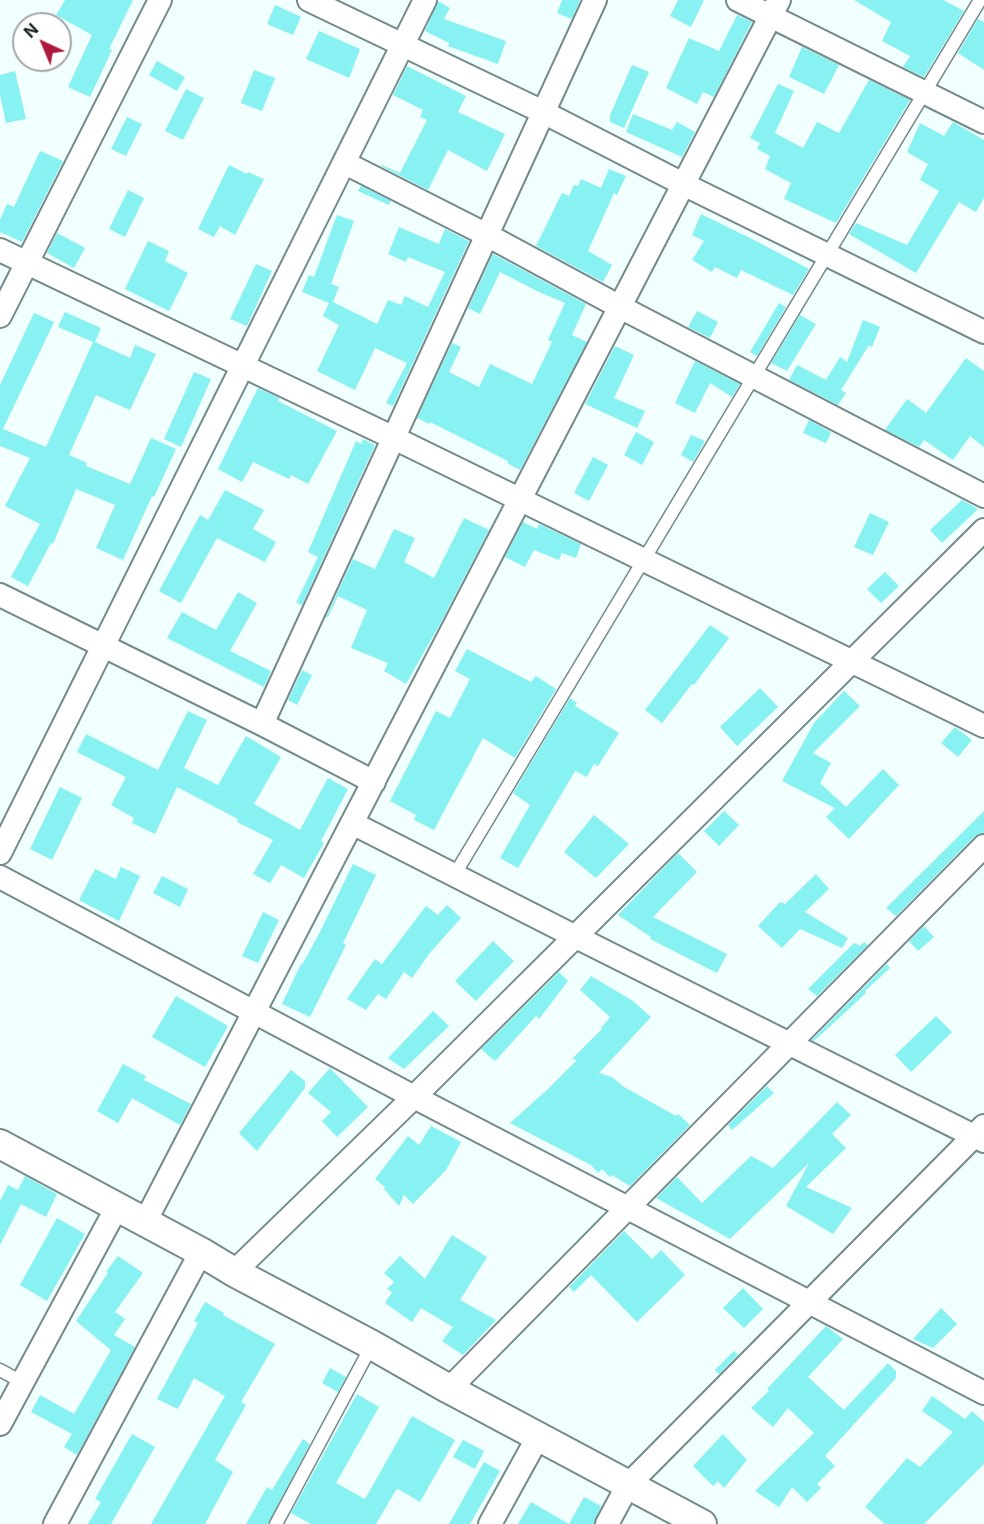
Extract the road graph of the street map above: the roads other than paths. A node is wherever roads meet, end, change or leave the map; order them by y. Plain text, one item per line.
1 (160, 0) edge
2 (309, 0) edge
3 (425, 0) edge
4 (595, 0) edge
5 (738, 0) edge
6 (980, 0) edge
7 (774, 8) edge
8 (402, 46) junction
9 (924, 92) junction
10 (543, 112) junction
11 (984, 122) edge
12 (345, 163) junction
13 (683, 184) junction
14 (488, 235) junction
15 (0, 250) edge
16 (827, 255) junction
17 (27, 263) junction
18 (620, 307) junction
19 (0, 316) edge
20 (984, 332) edge
21 (243, 367) junction
22 (754, 376) junction
23 (394, 438) junction
24 (984, 496) edge
25 (519, 501) junction
26 (984, 530) edge
27 (643, 561) junction
28 (0, 595) edge
29 (104, 646) junction
30 (852, 662) junction
31 (262, 724) junction
32 (984, 726) edge
33 (374, 782) junction
34 (352, 823) junction
35 (984, 846) edge
36 (0, 853) edge
37 (455, 874) junction
38 (0, 877) edge
39 (574, 936) junction
40 (255, 1011) junction
41 (789, 1044) junction
42 (414, 1096) junction
43 (981, 1134) edge
44 (0, 1144) edge
45 (117, 1207) junction
46 (628, 1207) junction
47 (145, 1222) junction
48 (201, 1252) junction
49 (234, 1272) junction
50 (810, 1301) junction
51 (372, 1345) junction
52 (0, 1370) edge
53 (22, 1382) junction
54 (449, 1389) junction
55 (984, 1393) edge
56 (0, 1424) edge
57 (539, 1435) junction
58 (628, 1485) junction
59 (55, 1524) edge
60 (276, 1524) edge
61 (490, 1524) edge
62 (607, 1524) edge
63 (702, 1524) edge

1 - 17 street
2 - 8 street
3 - 8 street
4 - 10 street
5 - 7 street
6 - 9 lane
7 - 9 street
7 - 13 street
8 - 10 street
8 - 12 street
9 - 11 street
9 - 16 lane
10 - 13 street
10 - 14 street
12 - 14 street
12 - 21 street
13 - 16 street
13 - 18 street
14 - 18 street
14 - 23 street
15 - 17 street
16 - 20 street
16 - 22 lane
17 - 19 street
17 - 21 street
18 - 22 street
18 - 25 street
21 - 23 street
21 - 29 street
22 - 24 street
22 - 27 lane
23 - 25 street
23 - 31 street
25 - 27 street
25 - 33 street
26 - 30 street
27 - 30 street
27 - 37 lane
28 - 29 street
29 - 31 street
29 - 36 street
30 - 32 street
30 - 39 street
31 - 33 street
33 - 34 street
34 - 37 street
34 - 40 street
35 - 41 street
37 - 39 street
38 - 40 street
39 - 41 street
39 - 42 street
40 - 42 street
40 - 47 street
41 - 43 street
41 - 46 street
42 - 46 street
42 - 49 street
43 - 50 street
44 - 45 street
45 - 47 street
45 - 53 street
46 - 50 street
46 - 54 street
47 - 48 street
48 - 49 street
48 - 59 street
49 - 51 street
50 - 55 street
50 - 58 street
51 - 54 street
51 - 60 lane
52 - 53 lane
53 - 56 street
54 - 57 street
57 - 58 street
57 - 61 street
58 - 62 street
58 - 63 street

